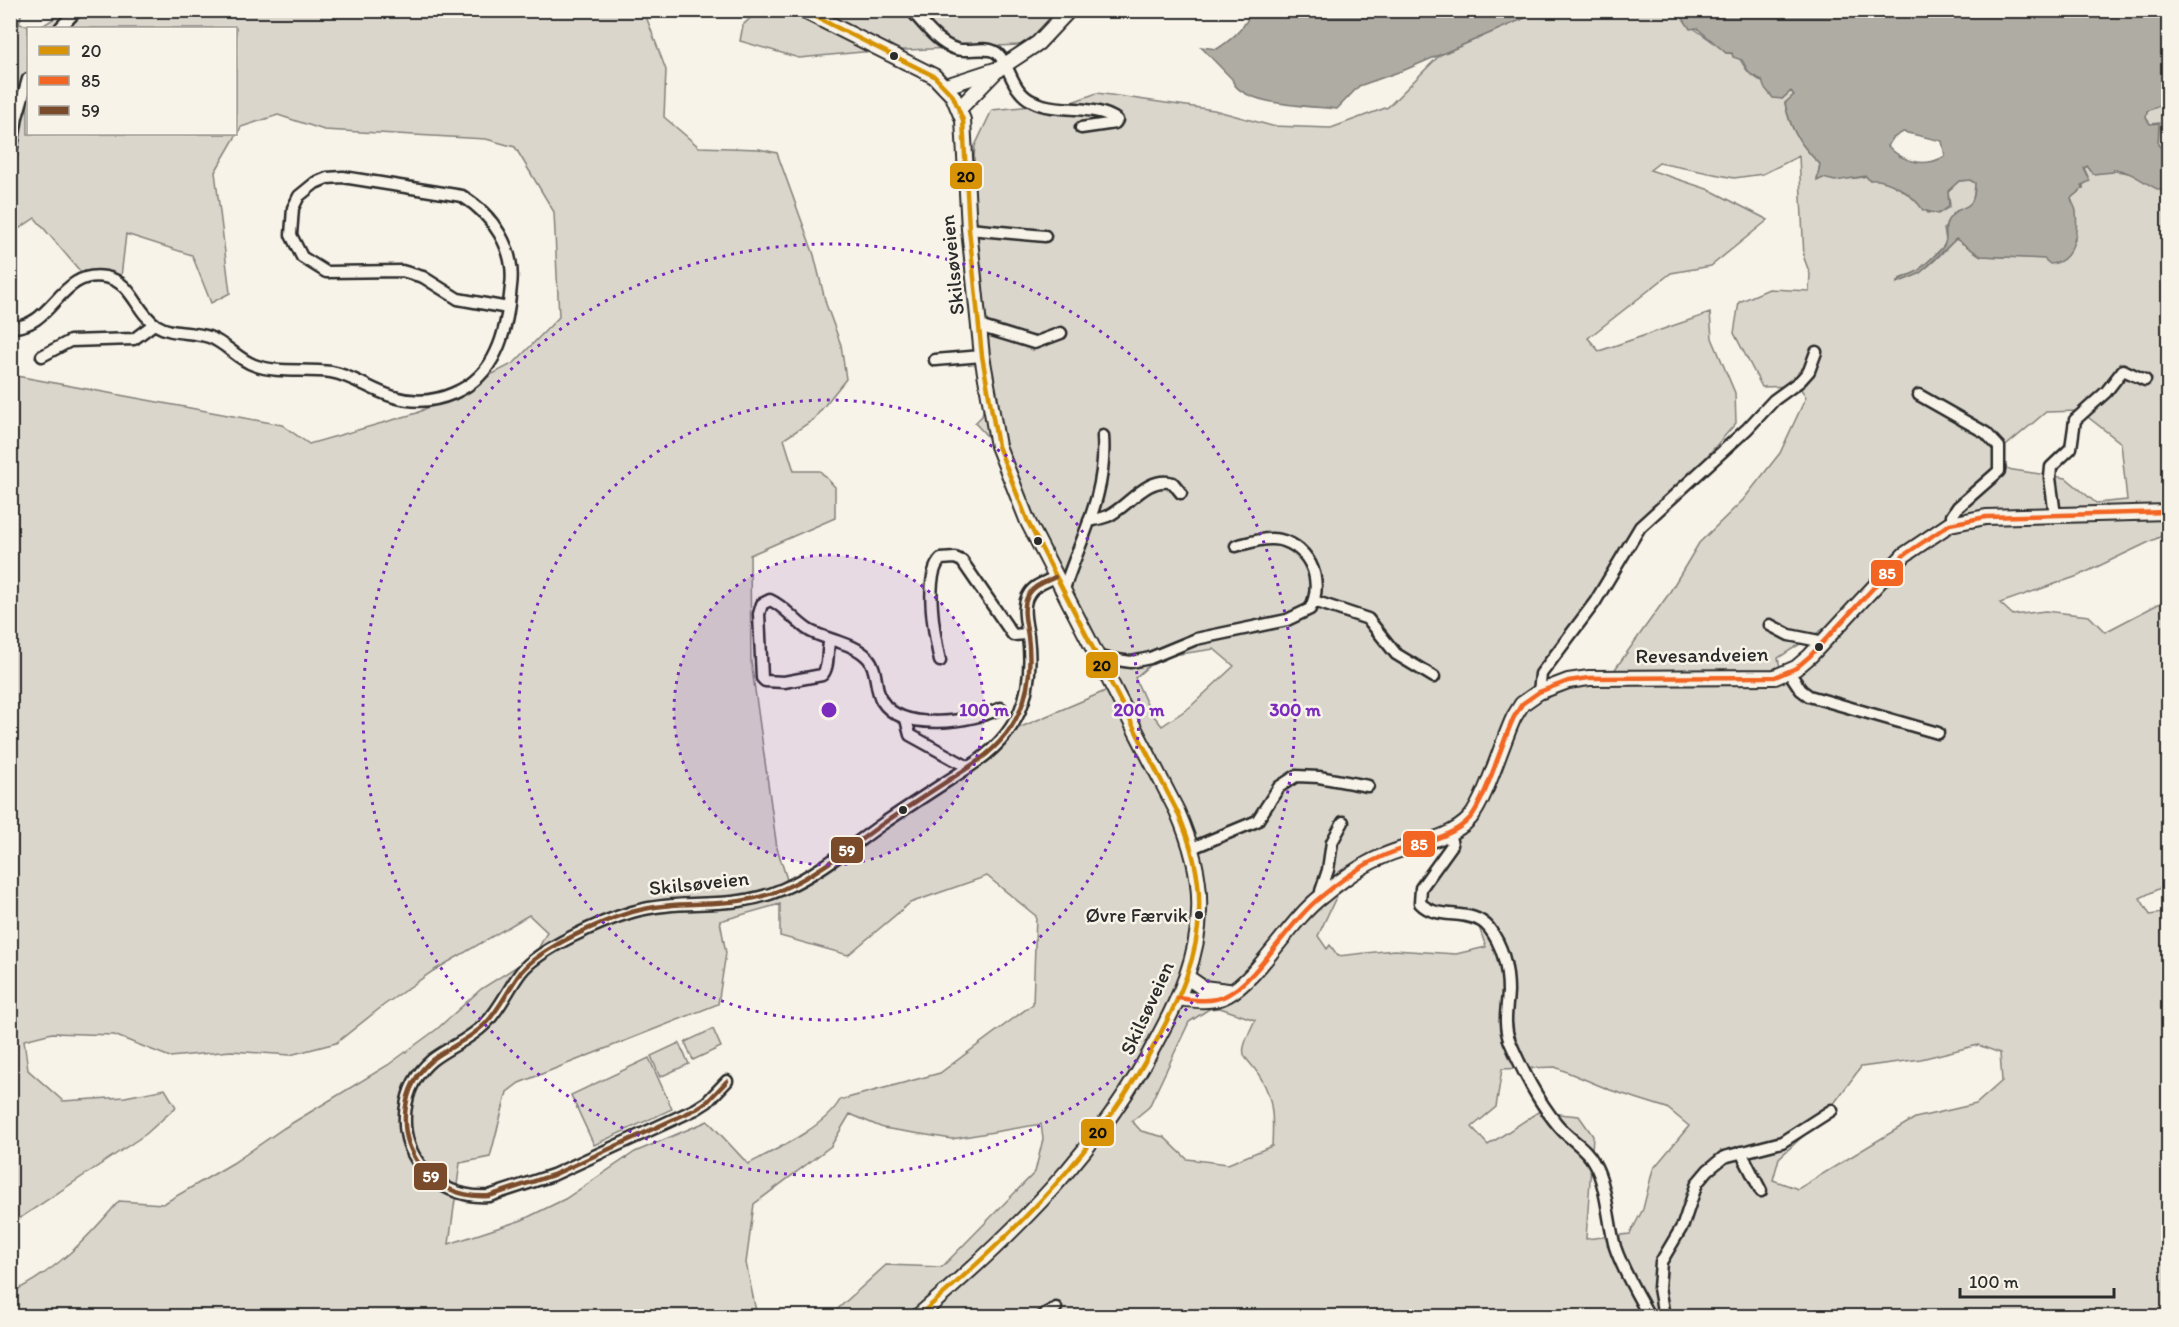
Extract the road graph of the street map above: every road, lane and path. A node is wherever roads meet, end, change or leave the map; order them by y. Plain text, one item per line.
1 (77, 10) edge
2 (802, 10) edge
3 (911, 10) edge
4 (1069, 10) edge
5 (61, 27) edge
6 (1001, 68) junction
7 (27, 82) edge
8 (951, 85) junction
9 (963, 105) junction
10 (1081, 128) dead end
11 (10, 159) edge
12 (969, 229) junction
13 (1045, 236) dead end
14 (507, 308) junction
15 (154, 324) junction
16 (979, 326) junction
17 (10, 327) edge
18 (1061, 333) dead end
19 (1816, 352) dead end
20 (42, 356) dead end
21 (982, 356) junction
22 (935, 360) dead end
23 (2145, 380) dead end
24 (1918, 395) dead end
25 (1103, 436) dead end
26 (1181, 493) dead end
27 (2169, 512) edge
28 (2055, 515) junction
29 (1089, 521) junction
30 (1954, 522) junction
31 (1236, 546) dead end
32 (1058, 583) junction
33 (1314, 601) junction
34 (1770, 625) dead end
35 (1027, 634) junction
36 (830, 639) junction
37 (1824, 642) junction
38 (1097, 657) junction
39 (940, 661) dead end
40 (1789, 672) junction
41 (1434, 677) dead end
42 (1539, 692) junction
43 (1002, 708) dead end
44 (906, 719) junction
45 (1938, 733) dead end
46 (968, 768) junction
47 (1368, 786) dead end
48 (1343, 822) dead end
49 (1449, 833) junction
50 (1192, 848) junction
51 (1323, 894) junction
52 (1187, 977) junction
53 (1233, 991) junction
54 (1178, 998) junction
55 (727, 1081) dead end
56 (1832, 1110) dead end
57 (1741, 1152) junction
58 (1761, 1191) dead end
59 (1056, 1308) dead end
60 (918, 1317) edge
61 (1042, 1317) edge
62 (1649, 1317) edge
63 (1664, 1317) edge

1 - 5 street
2 - 8 main road, Skilsøveien
3 - 6 street
4 - 6 main road
6 - 8 main road
6 - 9 main road
6 - 10 street
7 - 11 street
8 - 9 main road, Skilsøveien
9 - 12 main road, Skilsøveien
12 - 13 street
12 - 16 main road, Skilsøveien
14 - 14 street
14 - 15 street
15 - 17 street
15 - 20 street
16 - 18 street
16 - 21 main road, Skilsøveien
19 - 42 street, Revesandveien
21 - 22 street
21 - 32 main road, Skilsøveien
23 - 28 street
24 - 30 street
25 - 29 street
26 - 29 street
27 - 28 main road, Revesandveien
28 - 30 main road, Revesandveien
29 - 32 street
30 - 37 main road, Revesandveien
31 - 33 street
32 - 35 street, Skilsøveien
32 - 38 main road, Skilsøveien
33 - 38 street
33 - 41 street
34 - 37 street
35 - 39 street
35 - 46 street, Skilsøveien
36 - 36 street
36 - 44 street
37 - 40 main road, Revesandveien
38 - 50 main road, Skilsøveien
40 - 42 main road, Revesandveien
40 - 45 street
42 - 49 main road, Revesandveien
43 - 44 street
44 - 46 street
46 - 55 street, Skilsøveien
47 - 50 street
48 - 51 street
49 - 51 main road, Revesandveien
49 - 62 street
50 - 52 main road, Skilsøveien
51 - 53 main road, Revesandveien
52 - 53 main road
52 - 54 main road, Skilsøveien
53 - 54 main road, Revesandveien
54 - 60 main road, Skilsøveien
56 - 57 street
57 - 58 street
57 - 63 street
59 - 61 street

